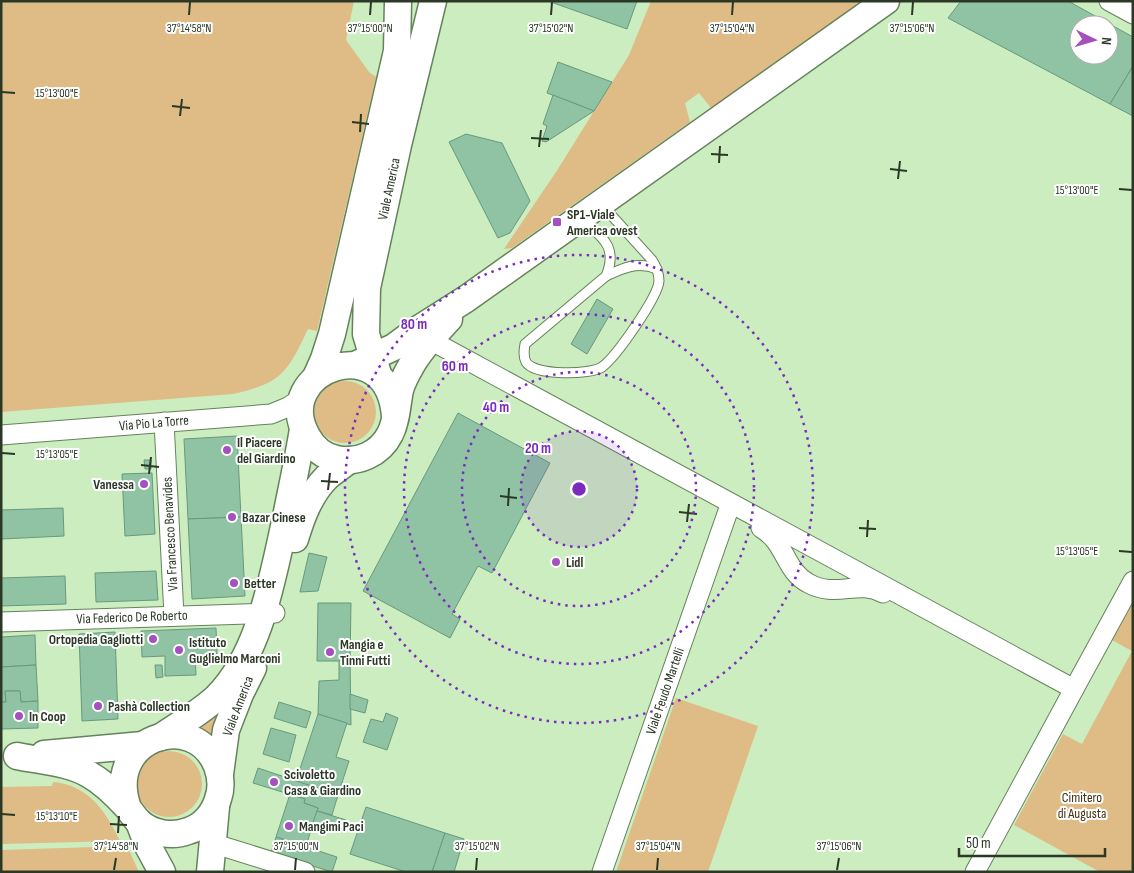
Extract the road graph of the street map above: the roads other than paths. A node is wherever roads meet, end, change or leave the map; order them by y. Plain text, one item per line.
1 (398, 1) edge
2 (433, 1) edge
3 (886, 1) edge
4 (1110, 1) edge
5 (1133, 14) edge
6 (591, 211) junction
7 (657, 269) junction
8 (606, 276) junction
9 (366, 305) junction
10 (423, 340) junction
11 (369, 367) junction
12 (316, 377) junction
13 (302, 398) junction
14 (395, 417) junction
15 (164, 422) junction
16 (303, 429) junction
17 (1, 435) edge
18 (349, 460) junction
19 (728, 511) junction
20 (1133, 581) edge
21 (269, 613) junction
22 (174, 616) junction
23 (1, 622) edge
24 (1072, 693) junction
25 (152, 741) junction
26 (9, 757) edge
27 (220, 774) junction
28 (216, 807) junction
29 (134, 815) junction
30 (212, 843) junction
31 (162, 872) edge
32 (210, 872) edge
33 (305, 872) edge
34 (602, 872) edge
35 (975, 872) edge

1 - 12 main road, Viale America
2 - 9 main road, Viale America
3 - 6 main road
4 - 5 street
6 - 7 lane
6 - 8 lane
6 - 10 main road
7 - 8 lane
7 - 8 lane
9 - 10 main road
9 - 11 main road, Viale America
10 - 11 main road
10 - 14 main road
10 - 19 street
10 - 24 street
11 - 12 main road
11 - 14 main road
12 - 13 main road
13 - 15 street, Via Pio La Torre
13 - 16 main road
14 - 18 main road
15 - 17 street, Via Pio La Torre
15 - 22 street, Via Francesco Benavides
16 - 18 main road
16 - 21 main road, Viale America
18 - 21 main road, Viale America
19 - 24 street
19 - 34 street, Viale Feudo Martelli
20 - 24 street
21 - 22 street, Via Federico De Roberto
21 - 25 main road, Viale America
21 - 27 main road, Viale America
22 - 23 street, Via Federico De Roberto
24 - 35 street
25 - 26 main road
25 - 27 main road
25 - 29 main road
26 - 29 main road
27 - 28 main road
28 - 29 main road
28 - 30 main road
29 - 31 main road
30 - 32 main road
30 - 33 street

